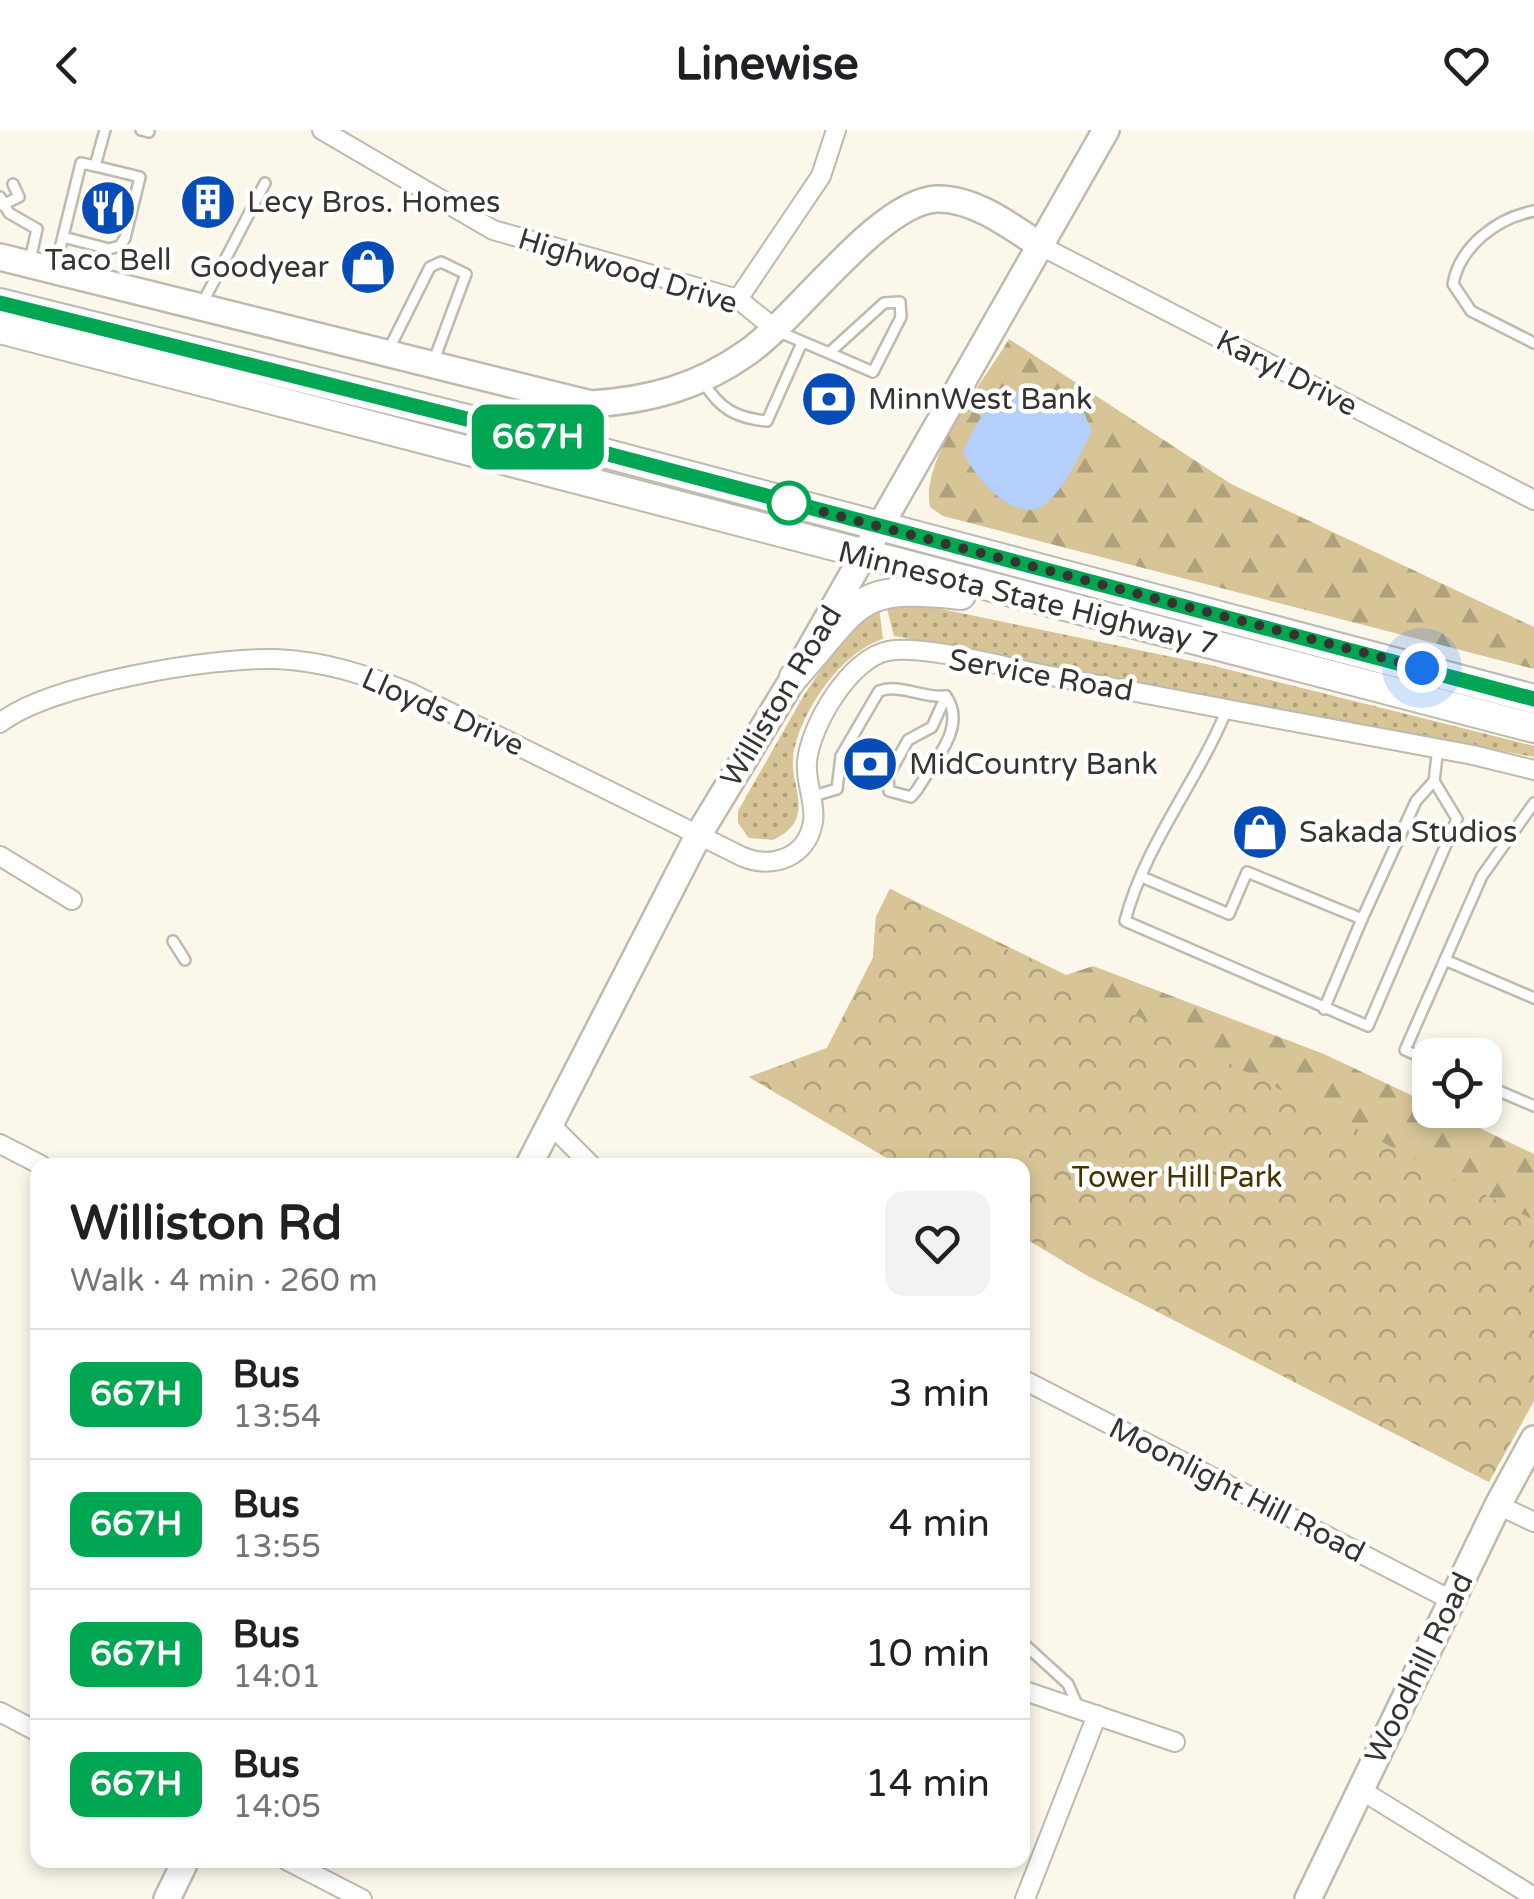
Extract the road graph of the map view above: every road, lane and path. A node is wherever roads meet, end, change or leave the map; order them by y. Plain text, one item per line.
1 (104, 130) edge
2 (322, 130) edge
3 (836, 130) edge
4 (1106, 130) edge
5 (95, 166) junction
6 (265, 183) dead end
7 (14, 184) dead end
8 (1, 203) edge
9 (1534, 212) edge
10 (63, 238) junction
11 (1040, 245) junction
12 (0, 257) edge
13 (28, 265) junction
14 (54, 271) junction
15 (738, 299) junction
16 (0, 303) edge
17 (200, 308) junction
18 (0, 329) edge
19 (775, 329) junction
20 (1534, 343) edge
21 (801, 345) junction
22 (829, 353) junction
23 (385, 356) junction
24 (431, 367) junction
25 (702, 379) junction
26 (1534, 500) edge
27 (880, 527) junction
28 (862, 556) junction
29 (1061, 607) junction
30 (794, 677) junction
31 (946, 696) junction
32 (1534, 698) edge
33 (1227, 709) junction
34 (0, 724) edge
35 (1534, 728) edge
36 (1438, 748) junction
37 (1534, 770) edge
38 (1434, 781) junction
39 (810, 797) junction
40 (1534, 803) edge
41 (699, 834) junction
42 (0, 856) edge
43 (1142, 877) junction
44 (72, 900) dead end
45 (1362, 919) junction
46 (173, 941) dead end
47 (185, 960) dead end
48 (1445, 960) junction
49 (1534, 998) edge
50 (1324, 1008) junction
51 (1412, 1053) edge
52 (1502, 1092) edge
53 (1534, 1106) edge
54 (549, 1123) junction
55 (0, 1144) edge
56 (532, 1158) edge
57 (583, 1158) edge
58 (30, 1159) edge
59 (1030, 1384) edge
60 (1534, 1439) edge
61 (1498, 1505) junction
62 (1534, 1522) edge
63 (1451, 1600) junction
64 (1030, 1649) edge
65 (1030, 1693) edge
66 (1078, 1709) junction
67 (0, 1712) edge
68 (1097, 1715) junction
69 (30, 1727) edge
70 (1175, 1742) dead end
71 (1361, 1790) junction
72 (182, 1868) edge
73 (302, 1868) edge
74 (1534, 1897) edge
75 (167, 1899) edge
76 (362, 1899) edge
77 (1026, 1899) edge
78 (1308, 1899) edge

1 - 5 lane
2 - 15 street, Highwood Drive
3 - 15 street
4 - 11 street, Williston Road
5 - 10 lane
5 - 10 lane
6 - 17 lane
7 - 8 lane
8 - 13 lane
9 - 20 lane
10 - 14 lane
11 - 19 street
11 - 26 street, Karyl Drive
11 - 27 street, Williston Road
12 - 13 street
13 - 14 street
14 - 17 street
15 - 19 street, Highwood Drive
16 - 27 main road, Minnesota State Highway 7
17 - 23 street
18 - 28 main road, Minnesota State Highway 7
19 - 21 lane
19 - 25 street
21 - 22 lane
21 - 25 lane
22 - 22 lane
23 - 24 street
23 - 24 lane
24 - 25 street
27 - 28 street, Williston Road
27 - 32 main road, Minnesota State Highway 7
28 - 29 main road, Minnesota State Highway 7
28 - 30 street, Williston Road
29 - 30 main road
29 - 35 main road, Minnesota State Highway 7
30 - 41 street, Williston Road
31 - 31 lane
31 - 39 lane
33 - 36 street, Service Road
33 - 39 street, Service Road
33 - 43 lane
34 - 41 street, Lloyds Drive
36 - 37 street, Service Road
36 - 38 lane
38 - 45 lane
38 - 50 lane
39 - 41 street, Service Road
40 - 48 lane
41 - 54 street, Williston Road
42 - 44 street
43 - 45 lane
43 - 50 lane
45 - 50 lane
46 - 47 lane
48 - 49 lane
48 - 51 lane
52 - 53 lane
54 - 56 street, Williston Road
54 - 57 street
55 - 58 street
59 - 63 street, Moonlight Hill Road
60 - 61 street, Woodhill Road
61 - 62 street
61 - 63 street, Woodhill Road
63 - 71 street, Woodhill Road
64 - 66 lane
65 - 66 street
66 - 68 street
67 - 69 street
68 - 70 street
68 - 77 street
71 - 74 street
71 - 78 street, Woodhill Road
72 - 75 street
73 - 76 street

